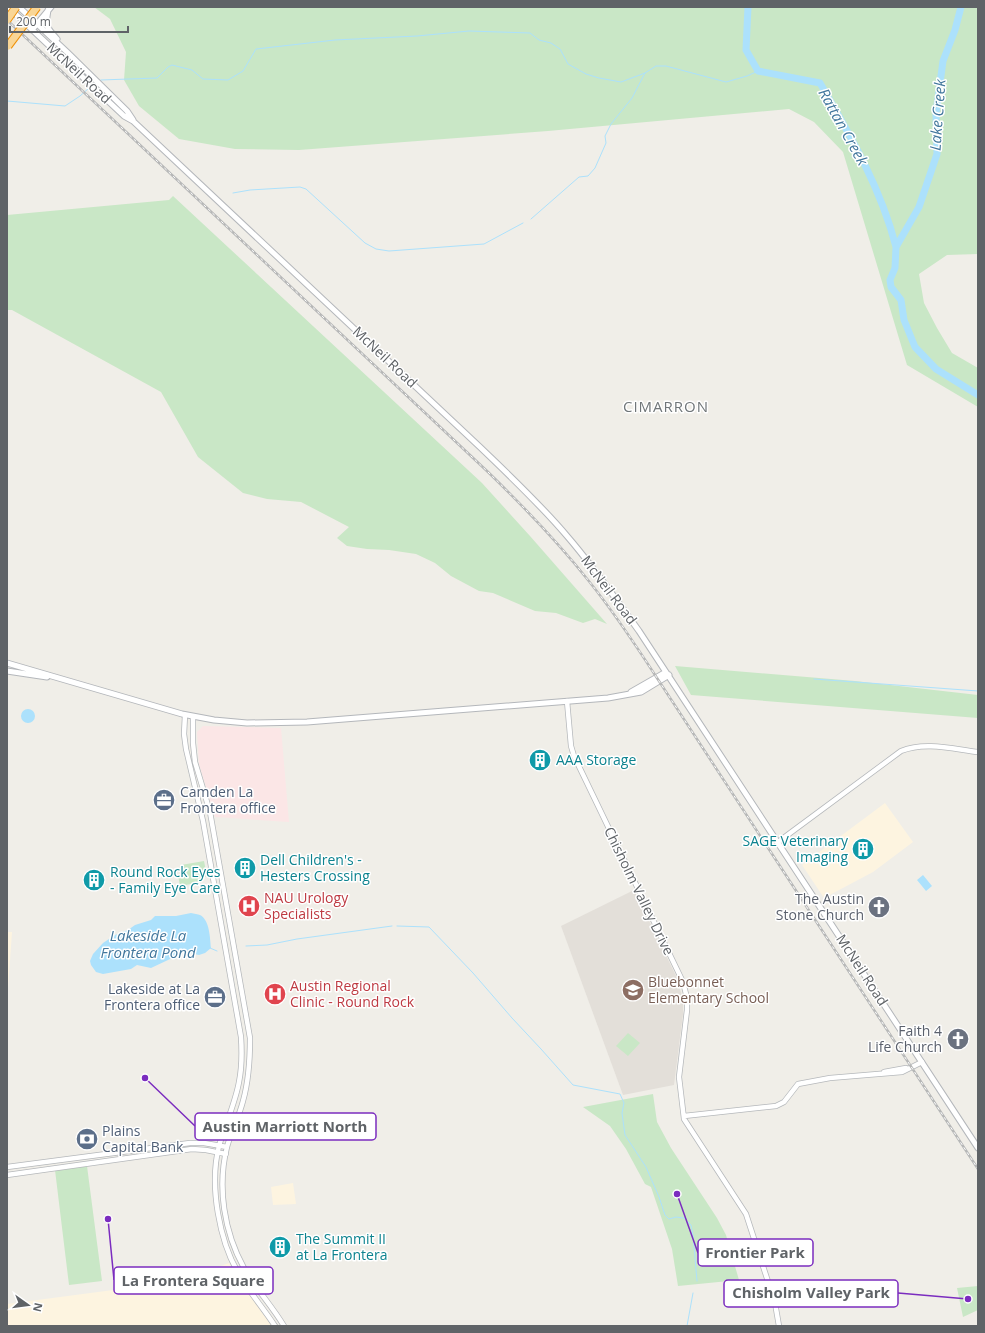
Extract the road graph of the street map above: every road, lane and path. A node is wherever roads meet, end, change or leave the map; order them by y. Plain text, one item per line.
1 (8, 7) edge
2 (16, 7) edge
3 (19, 7) edge
4 (37, 7) edge
5 (49, 9) edge
6 (7, 20) edge
7 (37, 24) junction
8 (32, 30) junction
9 (8, 46) dead end
10 (67, 52) junction
11 (133, 121) junction
12 (7, 663) edge
13 (7, 671) edge
14 (668, 673) junction
15 (56, 678) junction
16 (567, 701) junction
17 (185, 715) junction
18 (192, 717) junction
19 (978, 752) edge
20 (189, 764) junction
21 (203, 790) junction
22 (778, 842) junction
23 (922, 1062) junction
24 (684, 1116) junction
25 (219, 1146) junction
26 (227, 1147) junction
27 (978, 1148) edge
28 (218, 1152) junction
29 (226, 1154) junction
30 (7, 1167) edge
31 (7, 1175) edge
32 (275, 1326) edge
33 (284, 1326) edge
34 (779, 1326) edge

1 - 8 main road, McNeil Road
2 - 6 highway, bridge
3 - 7 main road, McNeil Road
4 - 9 highway, bridge
5 - 7 main road
5 - 10 main road
7 - 8 main road
7 - 10 main road, McNeil Road
8 - 11 main road, McNeil Road
10 - 11 main road, McNeil Road
11 - 14 main road, McNeil Road
12 - 15 main road
13 - 15 main road
14 - 16 main road
14 - 22 main road, McNeil Road
15 - 17 main road
16 - 18 main road
16 - 24 street, Chisholm Valley Drive
17 - 18 main road
17 - 20 street
18 - 21 street
19 - 22 street
20 - 21 street
20 - 25 street
21 - 26 street
22 - 23 main road, McNeil Road
23 - 24 street
23 - 27 main road, McNeil Road
24 - 34 street, Chisholm Valley Drive
25 - 26 street
25 - 28 street
25 - 30 street
26 - 29 street
28 - 29 street
28 - 31 street
28 - 32 street
29 - 33 street

